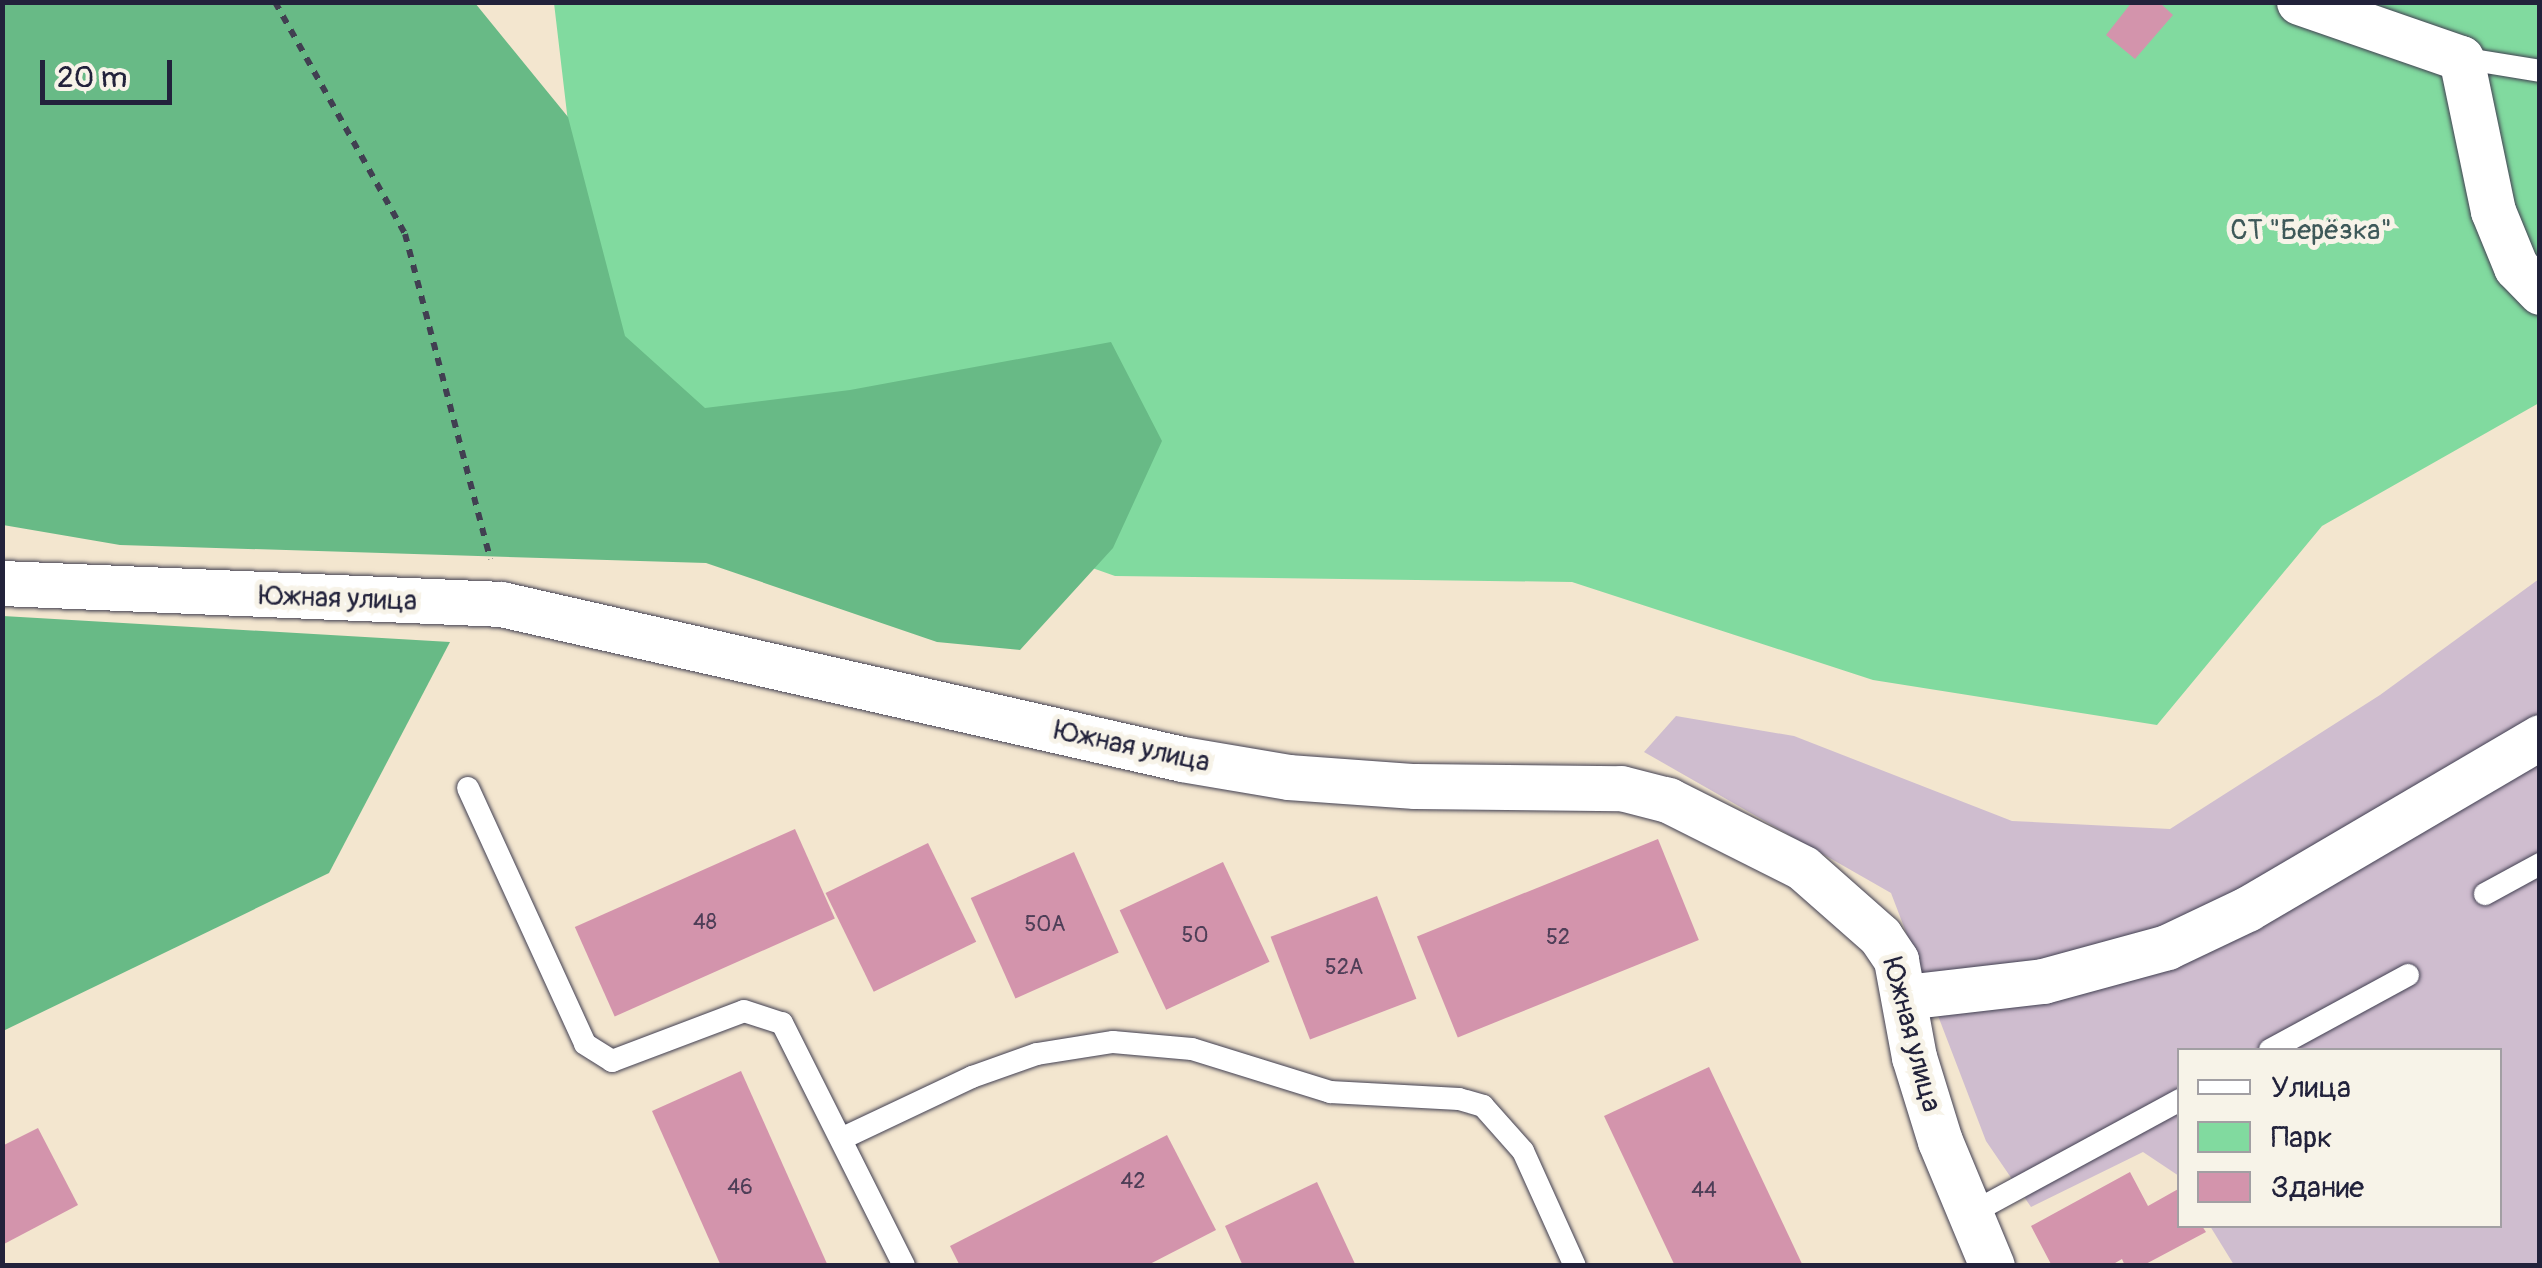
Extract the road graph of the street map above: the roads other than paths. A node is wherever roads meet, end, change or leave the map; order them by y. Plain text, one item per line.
1 (2299, 2) edge
2 (2461, 58) junction
3 (2540, 71) edge
4 (2540, 292) edge
5 (2, 582) edge
6 (2540, 737) edge
7 (468, 788) dead end
8 (2540, 864) edge
9 (2485, 894) dead end
10 (2408, 975) dead end
11 (1905, 997) junction
12 (2274, 1048) edge
13 (2177, 1102) edge
14 (843, 1138) junction
15 (1970, 1214) junction
16 (1990, 1265) edge
17 (904, 1266) edge
18 (1576, 1266) edge

1 - 2 street
2 - 3 lane
2 - 4 street
5 - 11 street, Южная улица
6 - 11 street
7 - 14 lane
8 - 9 lane
10 - 12 lane
11 - 15 street, Южная улица
13 - 15 lane
14 - 17 lane
14 - 18 lane
15 - 16 street, Южная улица

